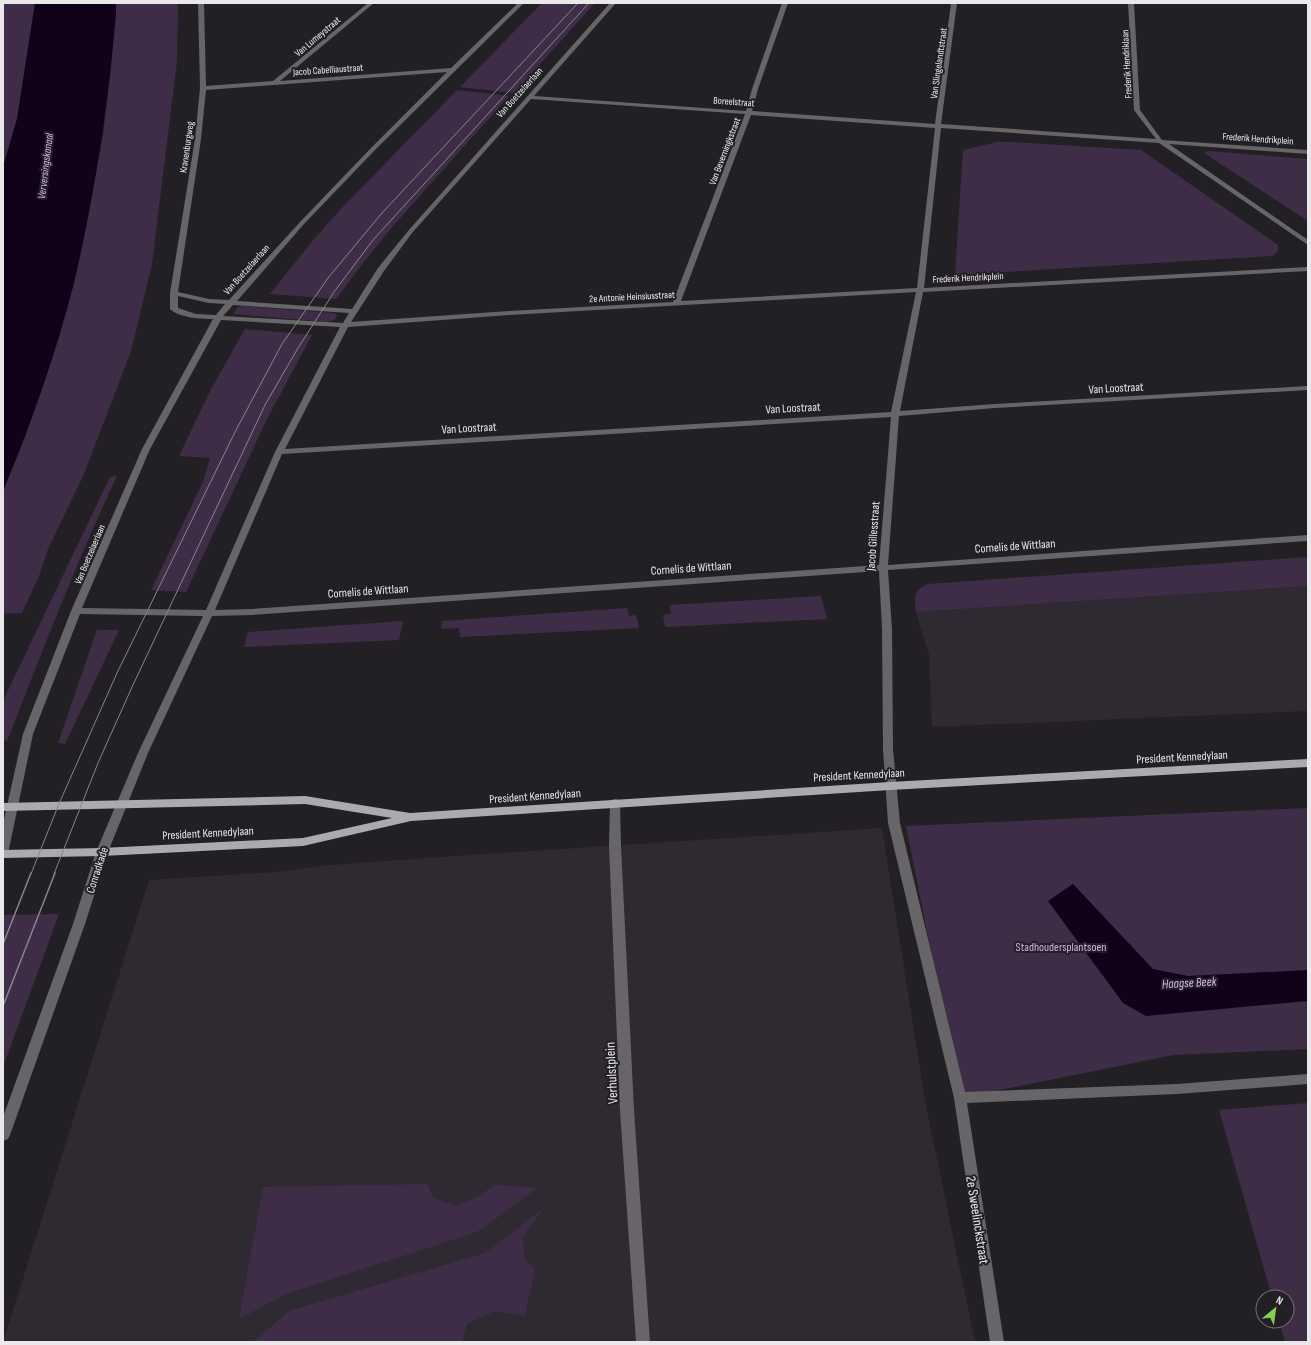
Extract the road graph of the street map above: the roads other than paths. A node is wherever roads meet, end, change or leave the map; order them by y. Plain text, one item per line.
1 (201, 3) edge
2 (371, 3) edge
3 (521, 3) edge
4 (613, 3) edge
5 (785, 3) edge
6 (954, 3) edge
7 (1131, 3) edge
8 (454, 70) junction
9 (275, 82) junction
10 (203, 88) junction
11 (529, 96) junction
12 (749, 112) junction
13 (938, 126) junction
14 (1160, 141) junction
15 (1308, 152) edge
16 (1308, 243) edge
17 (1308, 269) edge
18 (920, 290) junction
19 (174, 293) junction
20 (232, 302) junction
21 (676, 304) junction
22 (354, 311) junction
23 (219, 316) junction
24 (345, 325) junction
25 (1308, 388) edge
26 (895, 414) junction
27 (279, 452) junction
28 (1308, 538) edge
29 (883, 568) junction
30 (76, 611) junction
31 (209, 613) junction
32 (1308, 764) edge
33 (890, 786) junction
34 (615, 803) junction
35 (123, 804) junction
36 (7, 806) edge
37 (411, 817) junction
38 (3, 849) edge
39 (102, 852) junction
40 (3, 854) edge
41 (1308, 1079) edge
42 (960, 1098) junction
43 (3, 1135) edge
44 (643, 1342) edge
45 (997, 1342) edge

1 - 10 street, Kranenburgweg
2 - 9 street, Van Lumeystraat
3 - 8 street, Van Boetzelaerlaan
4 - 11 street, Van Boetzelaerlaan
5 - 12 street, Van Beverningkstraat
6 - 13 street, Van Slingelandtstraat
7 - 14 street, Frederik Hendriklaan
8 - 9 street, Jacob Cabelliaustraat
8 - 20 street, Van Boetzelaerlaan
9 - 10 street, Jacob Cabelliaustraat
10 - 19 street, Kranenburgweg
11 - 12 street, Boreelstraat
11 - 22 street, Van Boetzelaerlaan
12 - 13 street, Boreelstraat
12 - 21 street, Van Beverningkstraat
13 - 14 street, Frederik Hendrikplein
13 - 18 street, Frederik Hendrikplein
14 - 15 street, Frederik Hendrikplein
14 - 16 street
17 - 18 street, Frederik Hendrikplein
18 - 21 street, 2e Antonie Heinsiusstraat
18 - 26 street, Jacob Gillesstraat
19 - 20 street
19 - 23 street, Kranenburgweg
20 - 22 street
20 - 23 street, Van Boetzelaerlaan
21 - 24 street, 2e Antonie Heinsiusstraat
22 - 24 street, Van Boetzelaerlaan
23 - 24 street, Kranenburgweg
23 - 30 street, Van Boetzelaerlaan
24 - 27 street, Van Boetzelaerlaan
25 - 26 street, Van Loostraat
26 - 27 street, Van Loostraat
26 - 29 street, Jacob Gillesstraat
27 - 31 street, Van Boetzelaerlaan
28 - 29 street, Cornelis de Wittlaan
29 - 31 street, Cornelis de Wittlaan
29 - 33 street, Jacob Gillesstraat
30 - 31 street, Cornelis de Wittlaan
30 - 36 street
31 - 35 street, Conradkade
32 - 33 main road, President Kennedylaan
33 - 34 main road, President Kennedylaan
33 - 42 street
34 - 37 main road, President Kennedylaan
34 - 44 street, Verhulstplein
35 - 36 main road, President Kennedylaan
35 - 37 main road, President Kennedylaan
35 - 39 street, Conradkade
36 - 38 street
37 - 39 main road, President Kennedylaan
39 - 40 main road, President Kennedylaan
39 - 43 street, Conradkade
41 - 42 street
42 - 45 street, 2e Sweelinckstraat

